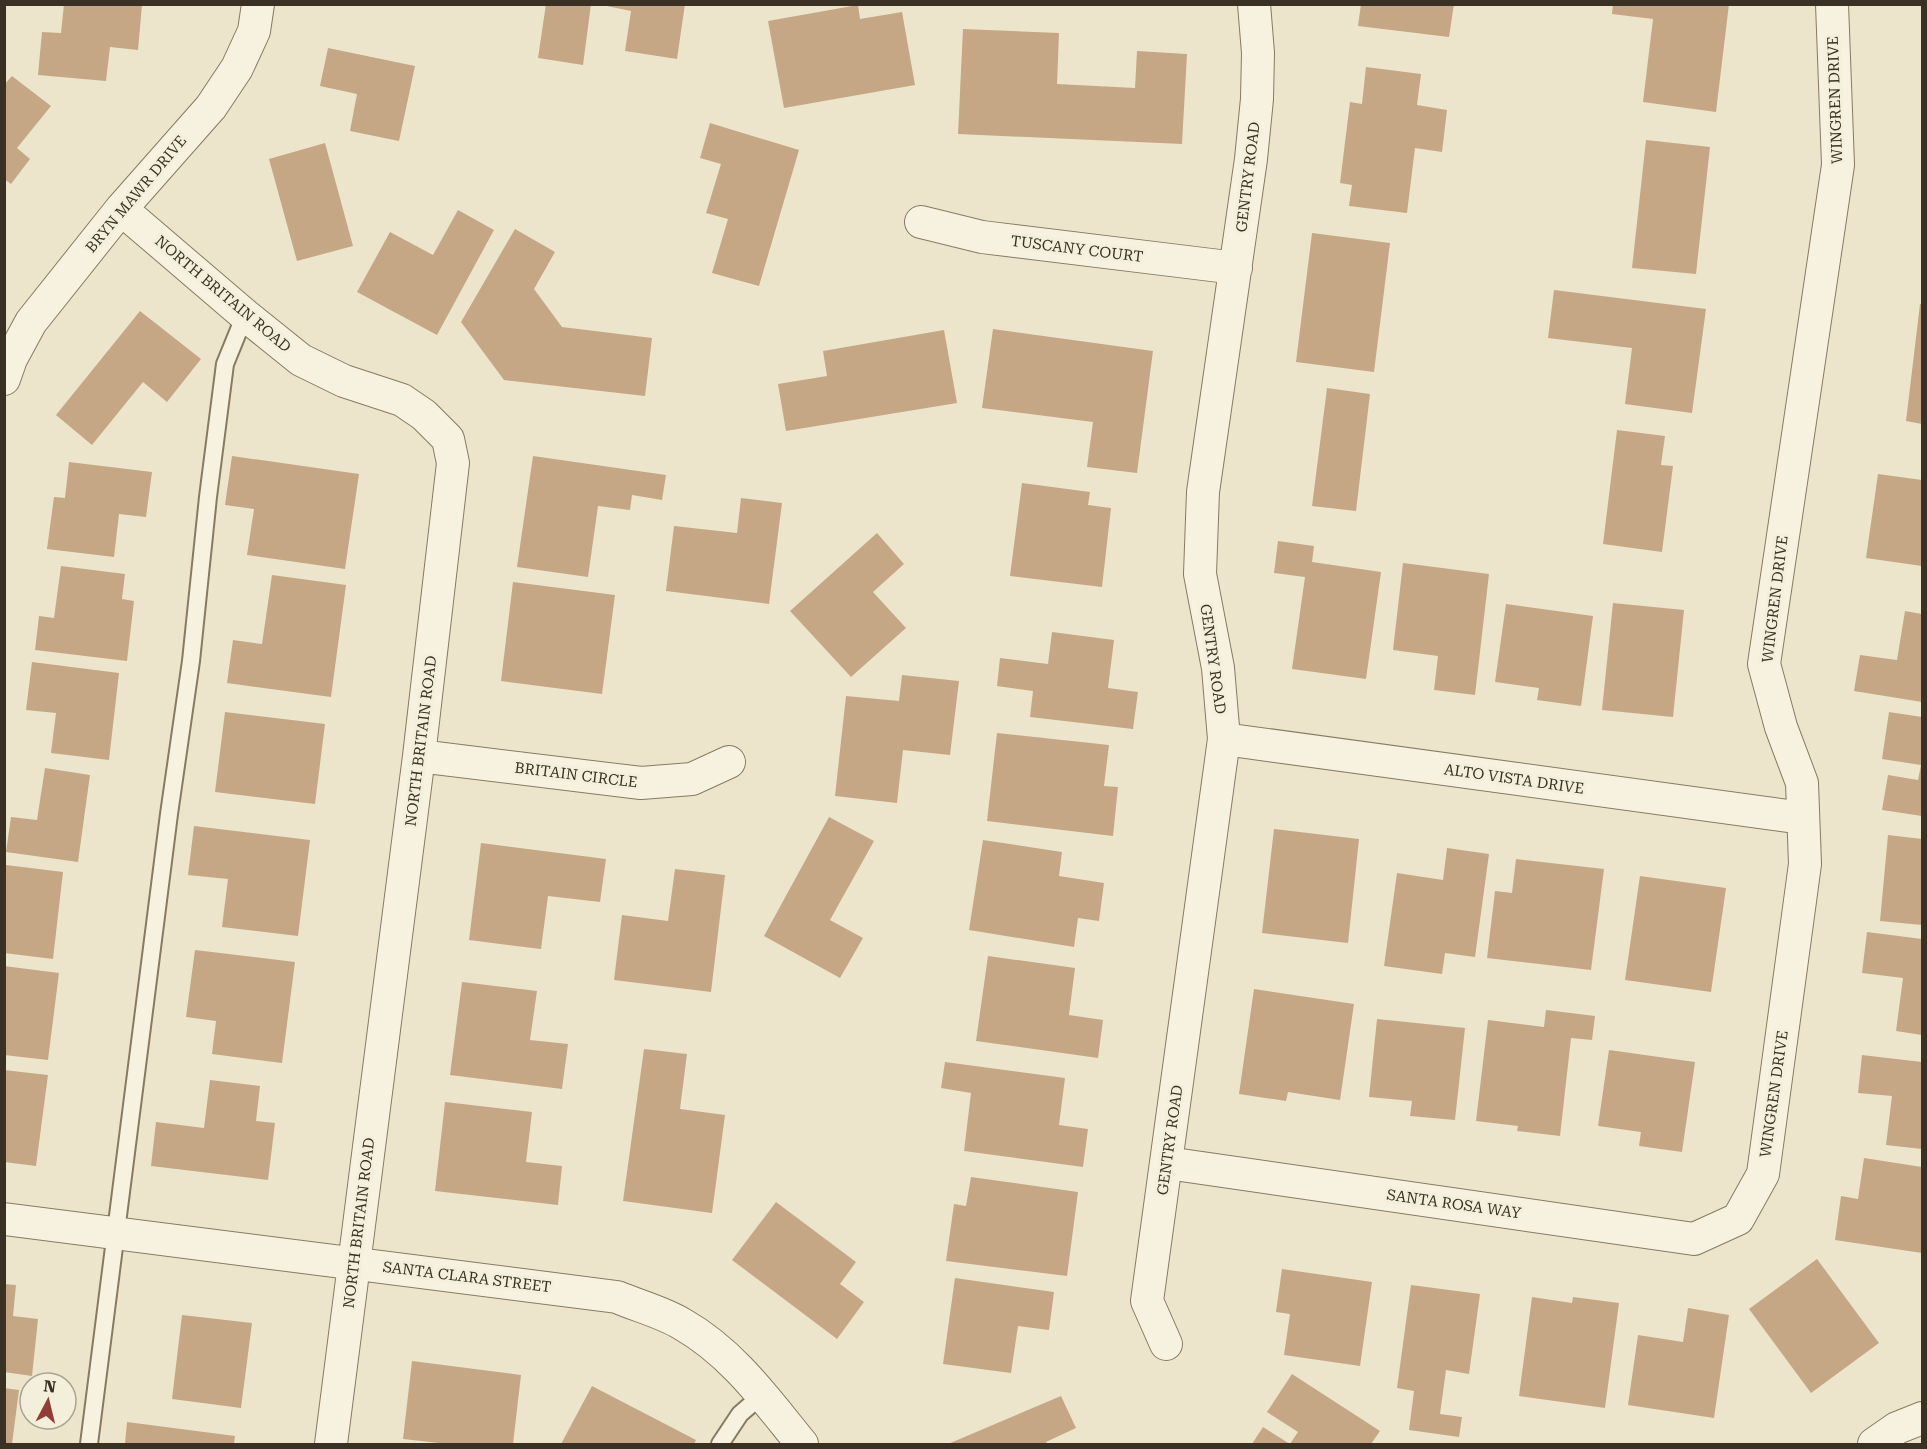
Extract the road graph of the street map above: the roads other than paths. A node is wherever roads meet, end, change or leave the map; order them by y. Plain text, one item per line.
1 (258, 4) edge
2 (1254, 4) edge
3 (1832, 4) edge
4 (121, 209) junction
5 (921, 222) dead end
6 (1236, 268) junction
7 (245, 315) junction
8 (4, 379) edge
9 (1224, 739) junction
10 (419, 756) junction
11 (729, 762) dead end
12 (1803, 818) junction
13 (1167, 1163) junction
14 (4, 1219) edge
15 (1738, 1219) joint
16 (116, 1233) junction
17 (354, 1263) junction
18 (1166, 1344) dead end
19 (762, 1395) junction
20 (1923, 1418) edge
21 (88, 1444) edge
22 (331, 1444) edge
23 (720, 1444) edge
24 (802, 1444) edge
25 (1874, 1444) edge

1 - 4 street, BRYN MAWR DRIVE
2 - 6 street, GENTRY ROAD
3 - 12 street, WINGREN DRIVE
4 - 7 street, NORTH BRITAIN ROAD
4 - 8 street, BRYN MAWR DRIVE
5 - 6 street, TUSCANY COURT
6 - 9 street, GENTRY ROAD
7 - 10 street, NORTH BRITAIN ROAD
7 - 16 lane
9 - 12 street, ALTO VISTA DRIVE
9 - 13 street, GENTRY ROAD
10 - 11 street, BRITAIN CIRCLE
10 - 17 street, NORTH BRITAIN ROAD
12 - 15 street, WINGREN DRIVE
13 - 15 street, SANTA ROSA WAY
13 - 18 street, GENTRY ROAD
14 - 16 street, SANTA CLARA STREET
16 - 17 street, SANTA CLARA STREET
16 - 21 lane
17 - 19 street, SANTA CLARA STREET
17 - 22 street, NORTH BRITAIN ROAD
19 - 23 lane
19 - 24 street, SANTA CLARA STREET
20 - 25 street

